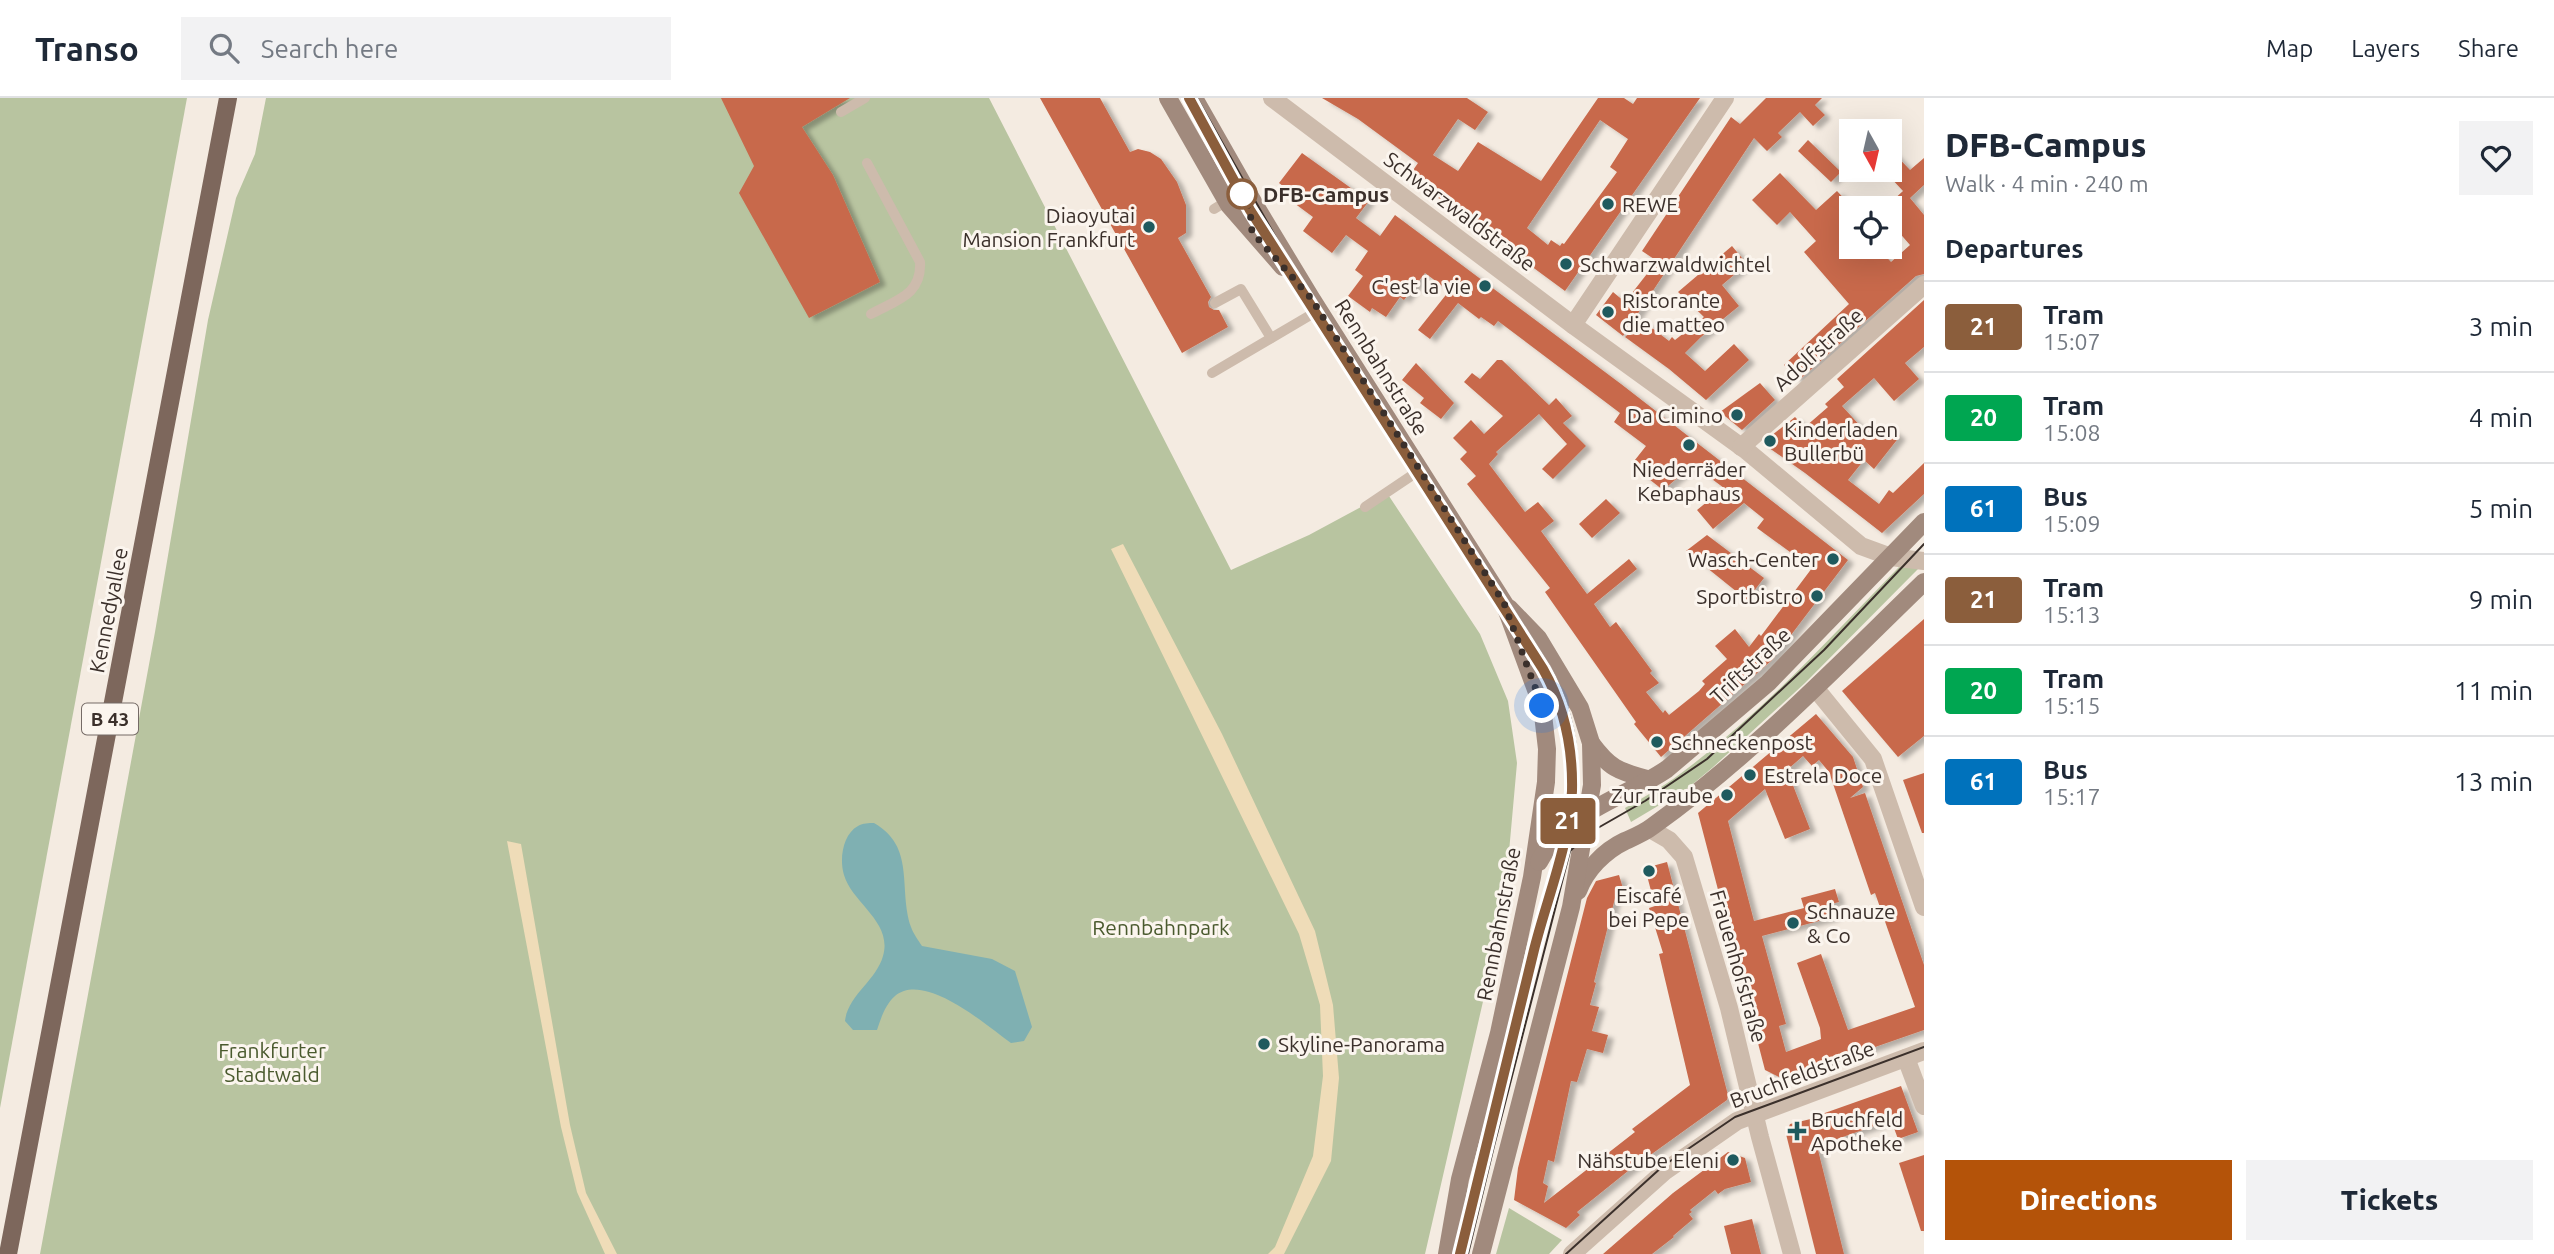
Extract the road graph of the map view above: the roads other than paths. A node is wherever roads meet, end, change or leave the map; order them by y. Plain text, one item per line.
1 (864, 98) edge
2 (1168, 98) edge
3 (1188, 98) edge
4 (1194, 98) edge
5 (1272, 98) edge
6 (1725, 98) edge
7 (226, 102) edge
8 (841, 112) dead end
9 (867, 163) dead end
10 (1252, 232) junction
11 (1924, 285) edge
12 (1215, 303) dead end
13 (1315, 304) junction
14 (871, 314) dead end
15 (1573, 325) junction
16 (1271, 338) junction
17 (1212, 373) dead end
18 (1741, 447) junction
19 (1420, 470) junction
20 (1366, 507) dead end
21 (1924, 522) edge
22 (1891, 557) junction
23 (1924, 561) edge
24 (1922, 589) edge
25 (1504, 603) junction
26 (1816, 689) junction
27 (1591, 743) junction
28 (1650, 780) junction
29 (1546, 788) junction
30 (1589, 811) junction
31 (1650, 829) junction
32 (1563, 830) junction
33 (1622, 842) junction
34 (1583, 843) junction
35 (1532, 877) junction
36 (1571, 907) junction
37 (1924, 907) edge
38 (1924, 1051) edge
39 (1906, 1058) junction
40 (1924, 1106) edge
41 (1754, 1114) junction
42 (8, 1254) edge
43 (1447, 1254) edge
44 (1481, 1254) edge
45 (1572, 1254) edge
46 (1792, 1254) edge

1 - 8 lane
2 - 10 main road, Rennbahnstraße
3 - 10 lane
4 - 13 main road, Rennbahnstraße
5 - 15 street, Schwarzwaldstraße
6 - 15 street
7 - 42 main road, Kennedyallee / B 43
9 - 14 lane
10 - 13 main road, Rennbahnstraße
11 - 18 street, Adolfstraße
12 - 16 lane
13 - 16 lane
13 - 19 main road, Rennbahnstraße
15 - 18 street, Schwarzwaldstraße
16 - 17 lane
18 - 22 street, Schwarzwaldstraße
19 - 20 lane
19 - 25 main road, Rennbahnstraße
21 - 22 main road, Triftstraße
22 - 23 street, Schwarzwaldstraße
22 - 28 main road, Triftstraße
24 - 26 main road
25 - 27 main road, Rennbahnstraße
25 - 29 main road, Rennbahnstraße
26 - 31 main road
26 - 37 street
27 - 28 main road
27 - 30 main road, Rennbahnstraße
28 - 30 main road, Triftstraße
29 - 32 main road
29 - 35 main road, Rennbahnstraße
30 - 32 main road, Triftstraße
30 - 34 main road, Rennbahnstraße
31 - 33 main road
31 - 41 street, Frauenhofstraße
32 - 34 main road
32 - 35 main road, Triftstraße
33 - 34 main road
33 - 36 main road
34 - 36 main road, Rennbahnstraße
35 - 43 main road, Rennbahnstraße
36 - 44 main road, Rennbahnstraße
38 - 39 street, Bruchfeldstraße
39 - 40 street
39 - 41 street, Bruchfeldstraße
41 - 45 street, Bruchfeldstraße
41 - 46 street, Frauenhofstraße

